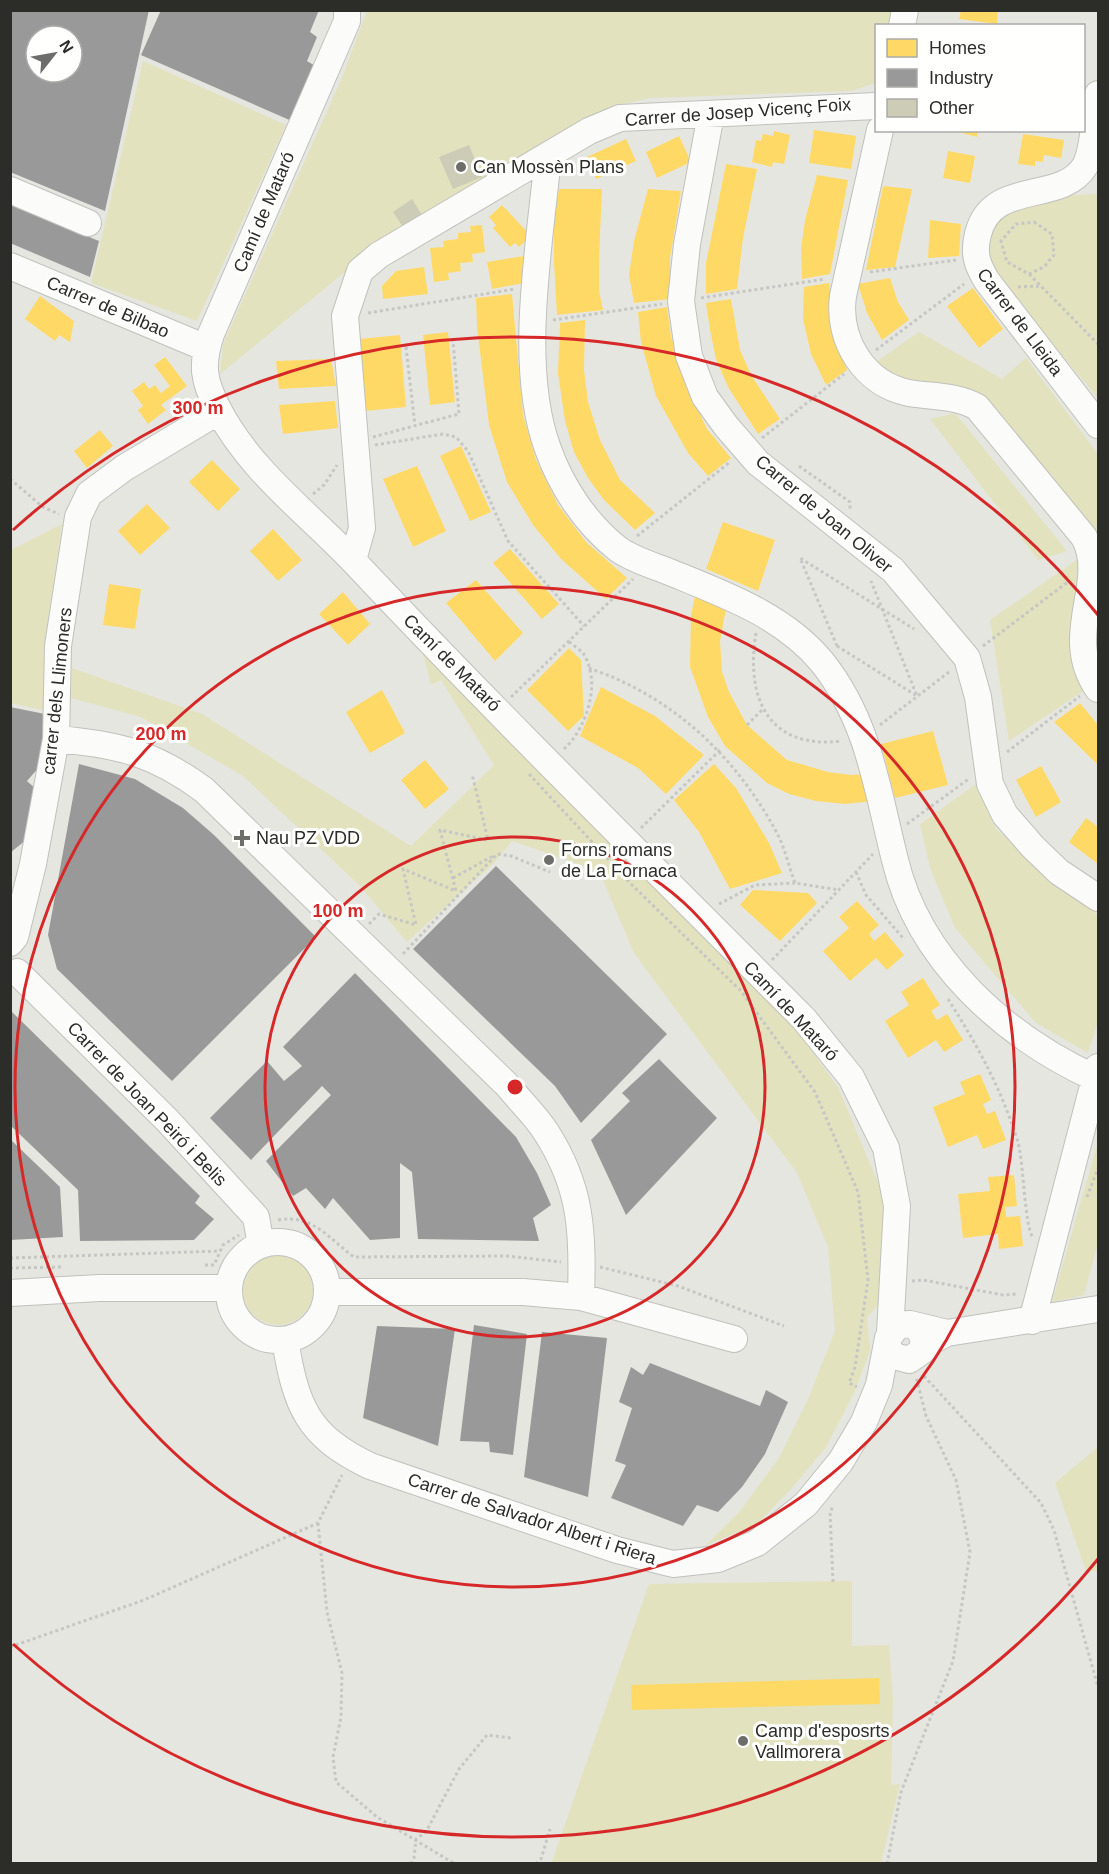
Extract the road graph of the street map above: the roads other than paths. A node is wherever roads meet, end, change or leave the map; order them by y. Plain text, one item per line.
1 (347, 10) edge
2 (1098, 94) edge
3 (875, 106) edge
4 (711, 114) junction
5 (879, 132) edge
6 (548, 156) junction
7 (10, 190) edge
8 (88, 223) dead end
9 (10, 266) edge
10 (206, 348) junction
11 (219, 411) junction
12 (1098, 425) edge
13 (353, 560) junction
14 (1097, 686) edge
15 (56, 740) junction
16 (1098, 898) edge
17 (10, 943) edge
18 (13, 967) edge
19 (1097, 1073) edge
20 (259, 1235) junction
21 (228, 1288) junction
22 (327, 1292) junction
23 (10, 1293) edge
24 (581, 1297) junction
25 (1097, 1304) edge
26 (1032, 1321) junction
27 (901, 1330) junction
28 (947, 1334) junction
29 (734, 1339) dead end
30 (285, 1340) junction
31 (915, 1356) junction
32 (877, 1390) junction

1 - 10 street, Camí de Mataró
2 - 12 street, Carrer de Lleida
3 - 4 street, Carrer de Josep Vicenç Foix
4 - 6 street, Carrer de Josep Vicenç Foix
4 - 16 street, Carrer de Joan Oliver
5 - 14 street
6 - 13 street, Carrer de Josep Vicenç Foix
6 - 19 street
7 - 8 street
9 - 10 street, Carrer de Bilbao
10 - 11 street, Camí de Mataró
11 - 13 street, Camí de Mataró
11 - 15 street, carrer dels Llimoners
13 - 27 street, Camí de Mataró
15 - 17 street, carrer dels Llimoners
15 - 24 street
18 - 20 street, Carrer de Joan Peiró i Belis
19 - 26 street
20 - 21 street
20 - 22 street
21 - 23 street
21 - 30 street
22 - 24 street
22 - 30 street
24 - 29 street
25 - 26 street
26 - 28 street
27 - 28 street
27 - 31 street
27 - 31 street
27 - 32 street, Carrer de Salvador Albert i Riera
28 - 31 street, Carrer de Salvador Albert i Riera
30 - 32 street, Carrer de Salvador Albert i Riera
31 - 32 street, Carrer de Salvador Albert i Riera

